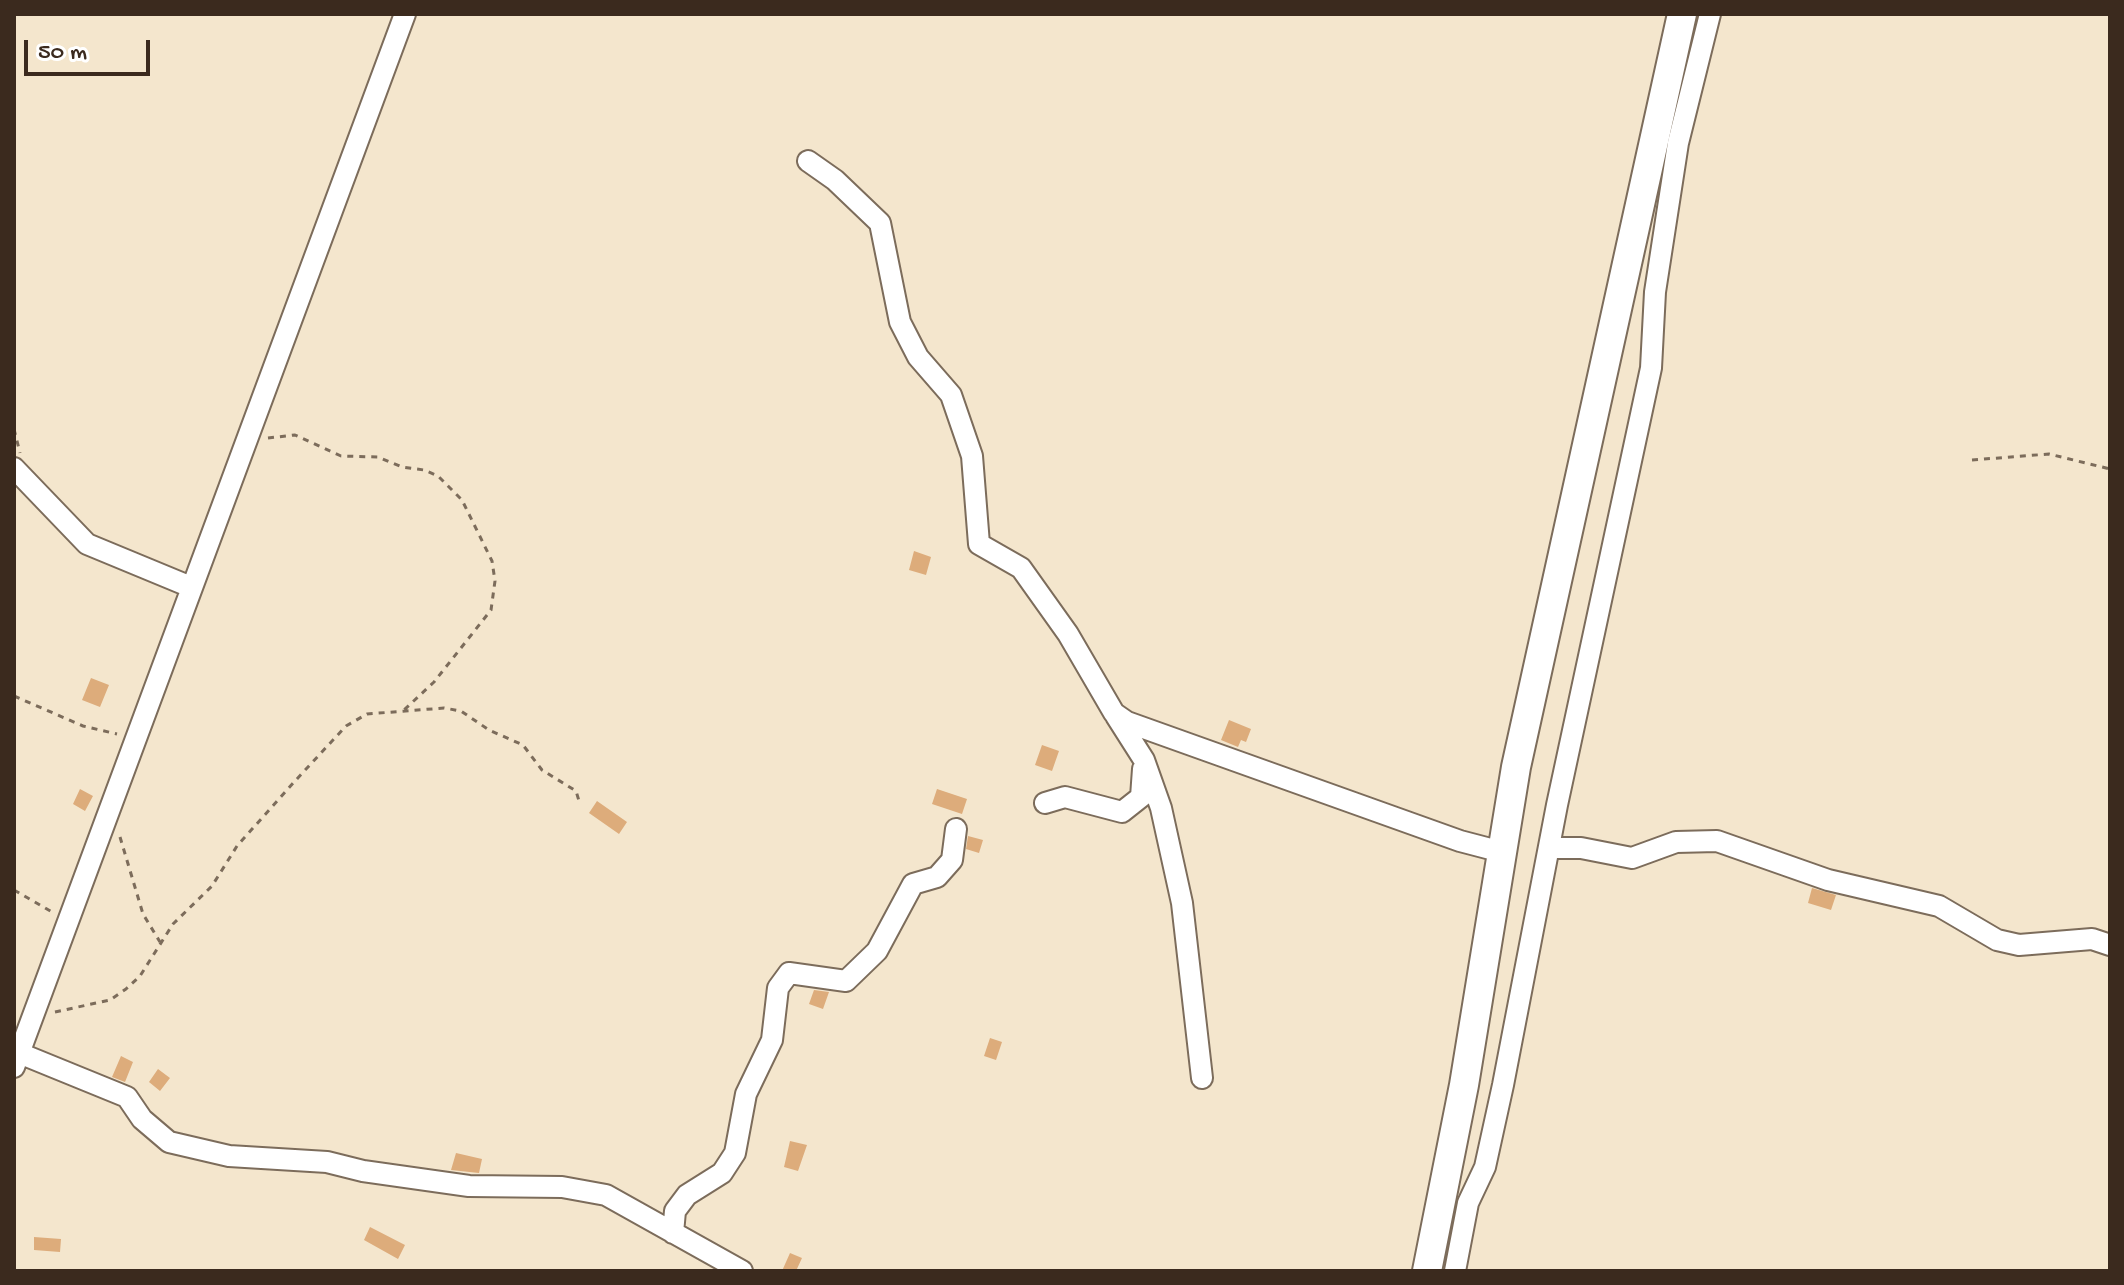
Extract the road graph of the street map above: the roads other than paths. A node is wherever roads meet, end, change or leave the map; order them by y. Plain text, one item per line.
1 (405, 14) edge
2 (1682, 14) edge
3 (1710, 14) edge
4 (808, 161) dead end
5 (14, 468) edge
6 (191, 587) junction
7 (1114, 713) junction
8 (1162, 734) junction
9 (1144, 760) junction
10 (1045, 803) dead end
11 (956, 829) dead end
12 (1549, 848) junction
13 (1502, 852) junction
14 (2110, 945) edge
15 (17, 1060) edge
16 (1202, 1078) dead end
17 (673, 1233) junction
18 (742, 1271) edge
19 (1427, 1271) edge
20 (1455, 1271) edge

1 - 6 street
2 - 13 street
3 - 12 street
4 - 7 street
5 - 6 street
6 - 15 street
7 - 8 street
7 - 9 street
8 - 9 street
8 - 13 street
9 - 10 street
9 - 16 street
11 - 17 street
12 - 14 street
12 - 20 street
13 - 19 street
15 - 17 street
17 - 18 street

